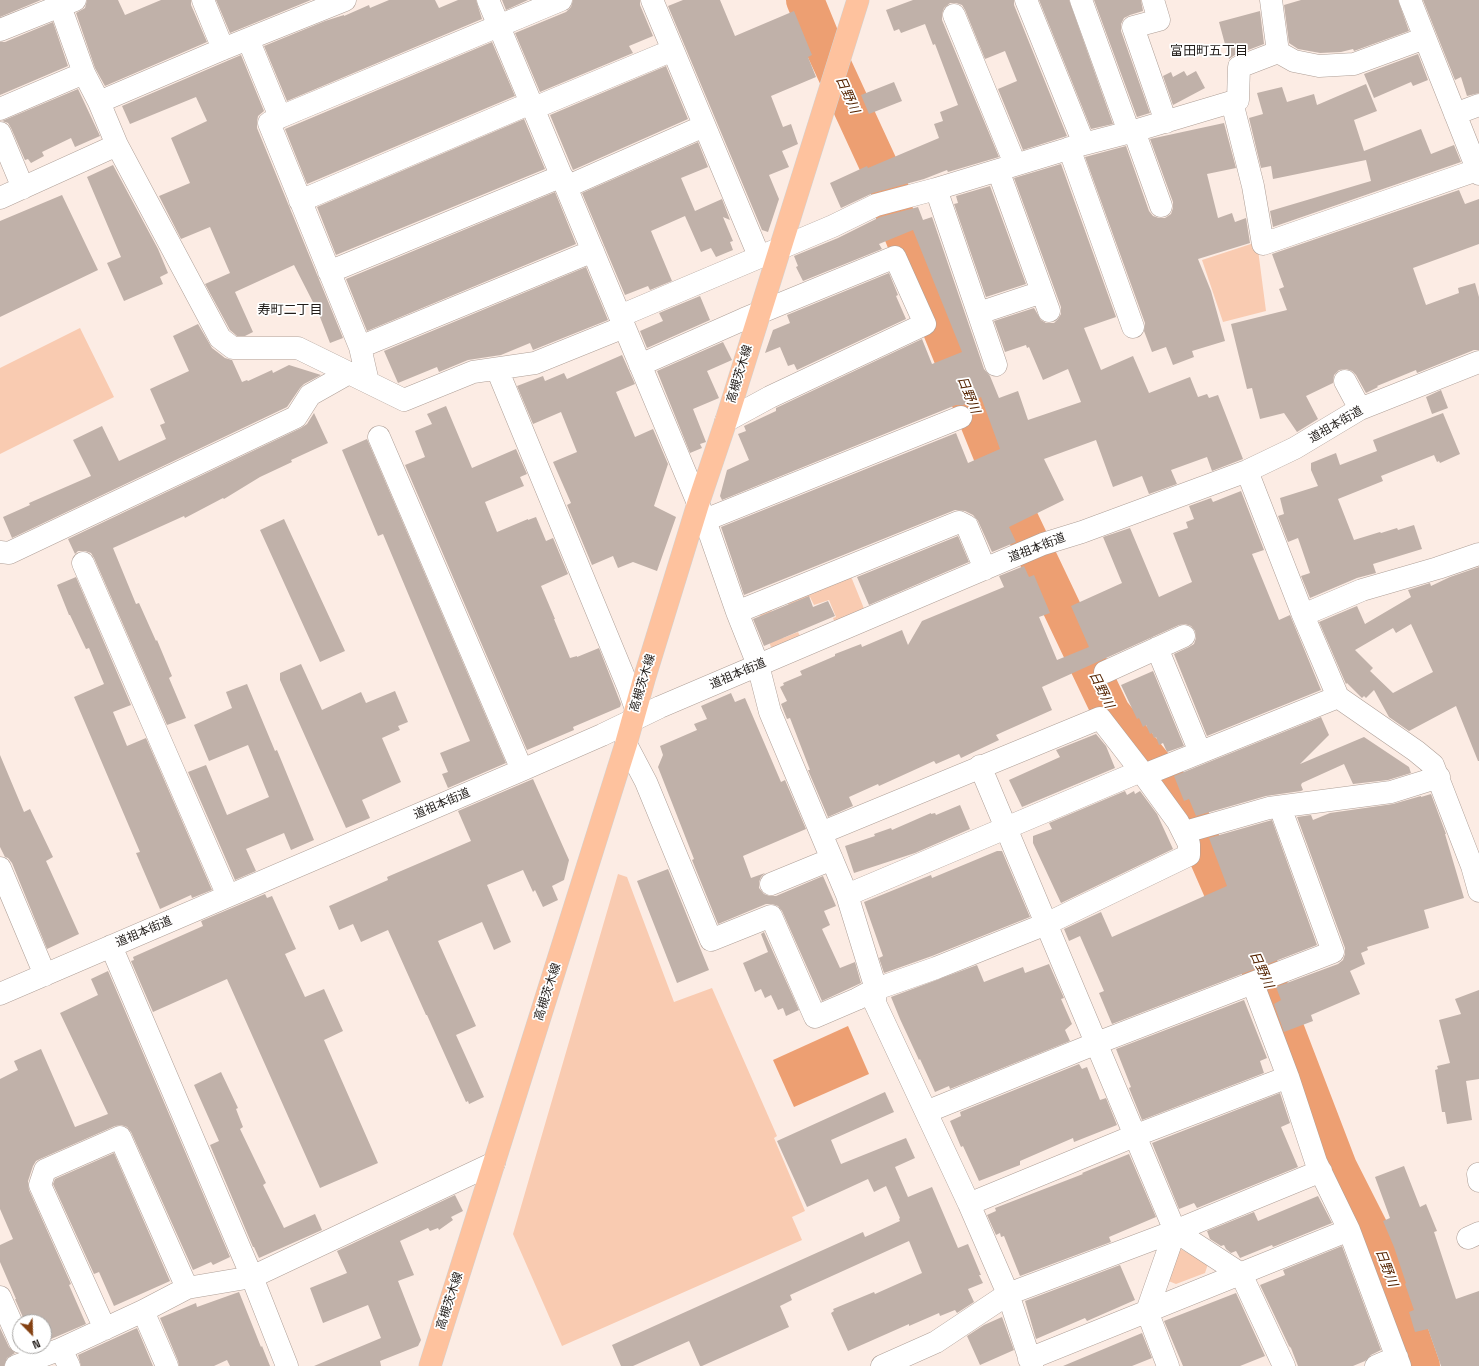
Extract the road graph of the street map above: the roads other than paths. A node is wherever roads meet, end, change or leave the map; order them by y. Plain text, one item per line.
1 (203, 0) edge
2 (345, 0) edge
3 (488, 0) edge
4 (562, 0) edge
5 (652, 0) edge
6 (858, 0) edge
7 (1026, 0) edge
8 (1081, 0) edge
9 (1153, 0) edge
10 (1271, 0) edge
11 (1410, 0) edge
12 (67, 3) edge
13 (954, 15) dead end
14 (499, 26) junction
15 (0, 30) edge
16 (1425, 38) junction
17 (248, 39) junction
18 (223, 49) junction
19 (673, 50) junction
20 (1278, 52) junction
21 (84, 73) junction
22 (99, 102) junction
23 (1232, 102) junction
24 (532, 105) junction
25 (1479, 105) edge
26 (0, 109) edge
27 (1455, 114) junction
28 (280, 117) junction
29 (1166, 122) junction
30 (704, 126) junction
31 (1132, 132) junction
32 (0, 133) edge
33 (117, 145) junction
34 (1077, 146) junction
35 (1007, 167) junction
36 (1478, 172) edge
37 (564, 182) junction
38 (23, 188) junction
39 (936, 189) junction
40 (0, 198) edge
41 (300, 201) junction
42 (1161, 206) dead end
43 (780, 247) junction
44 (593, 252) junction
45 (759, 256) junction
46 (329, 272) junction
47 (759, 313) junction
48 (979, 313) junction
49 (622, 322) junction
50 (1133, 328) dead end
51 (360, 347) junction
52 (1479, 362) edge
53 (640, 365) junction
54 (996, 365) dead end
55 (497, 369) junction
56 (349, 373) junction
57 (1345, 380) dead end
58 (368, 382) junction
59 (1360, 409) junction
60 (961, 417) dead end
61 (726, 421) junction
62 (379, 437) dead end
63 (1247, 471) junction
64 (702, 512) junction
65 (0, 552) edge
66 (1479, 554) edge
67 (83, 563) dead end
68 (985, 569) junction
69 (737, 612) junction
70 (1303, 615) junction
71 (1184, 636) dead end
72 (1157, 648) junction
73 (758, 665) junction
74 (1105, 672) dead end
75 (1338, 697) junction
76 (634, 714) junction
77 (626, 744) junction
78 (1200, 752) junction
79 (980, 766) junction
80 (522, 770) junction
81 (1143, 773) junction
82 (1439, 777) junction
83 (1280, 807) junction
84 (1007, 828) junction
85 (1193, 830) junction
86 (821, 833) junction
87 (832, 858) junction
88 (0, 868) edge
89 (771, 884) dead end
90 (1479, 892) edge
91 (847, 895) junction
92 (228, 896) junction
93 (1046, 924) junction
94 (111, 946) junction
95 (45, 975) junction
96 (1262, 980) junction
97 (876, 989) junction
98 (0, 994) edge
99 (1097, 1043) junction
100 (1288, 1077) junction
101 (926, 1112) junction
102 (1134, 1136) junction
103 (494, 1163) junction
104 (1321, 1171) junction
105 (969, 1204) junction
106 (1349, 1230) junction
107 (1175, 1231) junction
108 (1241, 1274) junction
109 (252, 1277) junction
110 (187, 1288) junction
111 (1008, 1294) junction
112 (0, 1297) edge
113 (143, 1311) junction
114 (1147, 1311) junction
115 (12, 1328) edge
116 (105, 1329) junction
117 (22, 1354) edge
118 (65, 1357) edge
119 (1398, 1361) edge
120 (1031, 1363) edge
121 (167, 1366) edge
122 (288, 1366) edge
123 (430, 1366) edge
124 (882, 1366) edge
125 (1168, 1366) edge
126 (1284, 1366) edge
127 (1376, 1366) edge

1 - 18 street
2 - 17 street
3 - 14 street
4 - 14 street
5 - 19 street
6 - 43 main road, 高槻茨木線
7 - 34 street
8 - 31 street
9 - 29 street
10 - 20 street
11 - 16 street
12 - 15 street
12 - 21 street
13 - 35 street
14 - 24 street
14 - 28 street
16 - 20 street
16 - 27 street
17 - 18 street
17 - 28 street
18 - 22 street
19 - 24 street
19 - 30 street
20 - 23 street
21 - 22 street
21 - 26 street
22 - 33 street
23 - 29 street
23 - 36 street
24 - 37 street
24 - 41 street
25 - 27 street
27 - 36 street
28 - 41 street
29 - 31 street
30 - 37 street
30 - 45 street
31 - 34 street
31 - 42 street
32 - 38 street
33 - 38 street
33 - 56 street
34 - 35 street
34 - 50 street
35 - 39 street
35 - 48 street
37 - 44 street
37 - 46 street
38 - 40 street
39 - 43 street
39 - 48 street
41 - 46 street
43 - 45 street
43 - 47 main road, 高槻茨木線
44 - 49 street
44 - 51 street
45 - 49 street
46 - 51 street
47 - 53 street
47 - 61 main road, 高槻茨木線
47 - 61 street
48 - 54 street
49 - 53 street
49 - 55 street
51 - 58 street
52 - 59 street, 道祖本街道
53 - 64 street
55 - 58 street
55 - 76 street
56 - 58 street
56 - 65 street
57 - 59 street
59 - 63 street, 道祖本街道
60 - 64 street
61 - 64 main road, 高槻茨木線
62 - 80 street
63 - 68 street, 道祖本街道
63 - 70 street
64 - 69 street
64 - 76 main road, 高槻茨木線
66 - 70 street
67 - 92 street
68 - 69 street
68 - 73 street, 道祖本街道
69 - 73 street
70 - 75 street
71 - 72 street
72 - 74 street
72 - 78 street
73 - 76 street, 道祖本街道
73 - 86 street
75 - 78 street
75 - 82 street
76 - 77 main road, 高槻茨木線
76 - 80 street, 道祖本街道
77 - 97 street
77 - 103 main road, 高槻茨木線
78 - 81 street
79 - 81 street
79 - 84 street
79 - 86 street
80 - 92 street, 道祖本街道
81 - 84 street
81 - 85 street
82 - 83 street
82 - 90 street
83 - 85 street
83 - 96 street
84 - 91 street
84 - 93 street
85 - 93 street
86 - 87 street
87 - 89 street
87 - 91 street
88 - 95 street
91 - 97 street
92 - 94 street, 道祖本街道
93 - 97 street
93 - 99 street
94 - 95 street, 道祖本街道
94 - 109 street
95 - 98 street, 道祖本街道
96 - 99 street
96 - 100 street
97 - 101 street
99 - 101 street
99 - 102 street
100 - 102 street
100 - 104 street
101 - 105 street
102 - 105 street
102 - 107 street
103 - 109 street
103 - 123 main road, 高槻茨木線
104 - 106 street
104 - 107 street
105 - 111 street
106 - 108 street
106 - 119 street
107 - 108 street
107 - 111 street
107 - 114 street
108 - 114 street
108 - 126 street
109 - 110 street
109 - 122 street
110 - 113 street
110 - 116 street
111 - 120 street
111 - 124 street
112 - 115 street
113 - 116 street
113 - 121 street
114 - 120 street
114 - 125 street
116 - 118 street
117 - 118 street
119 - 127 street

